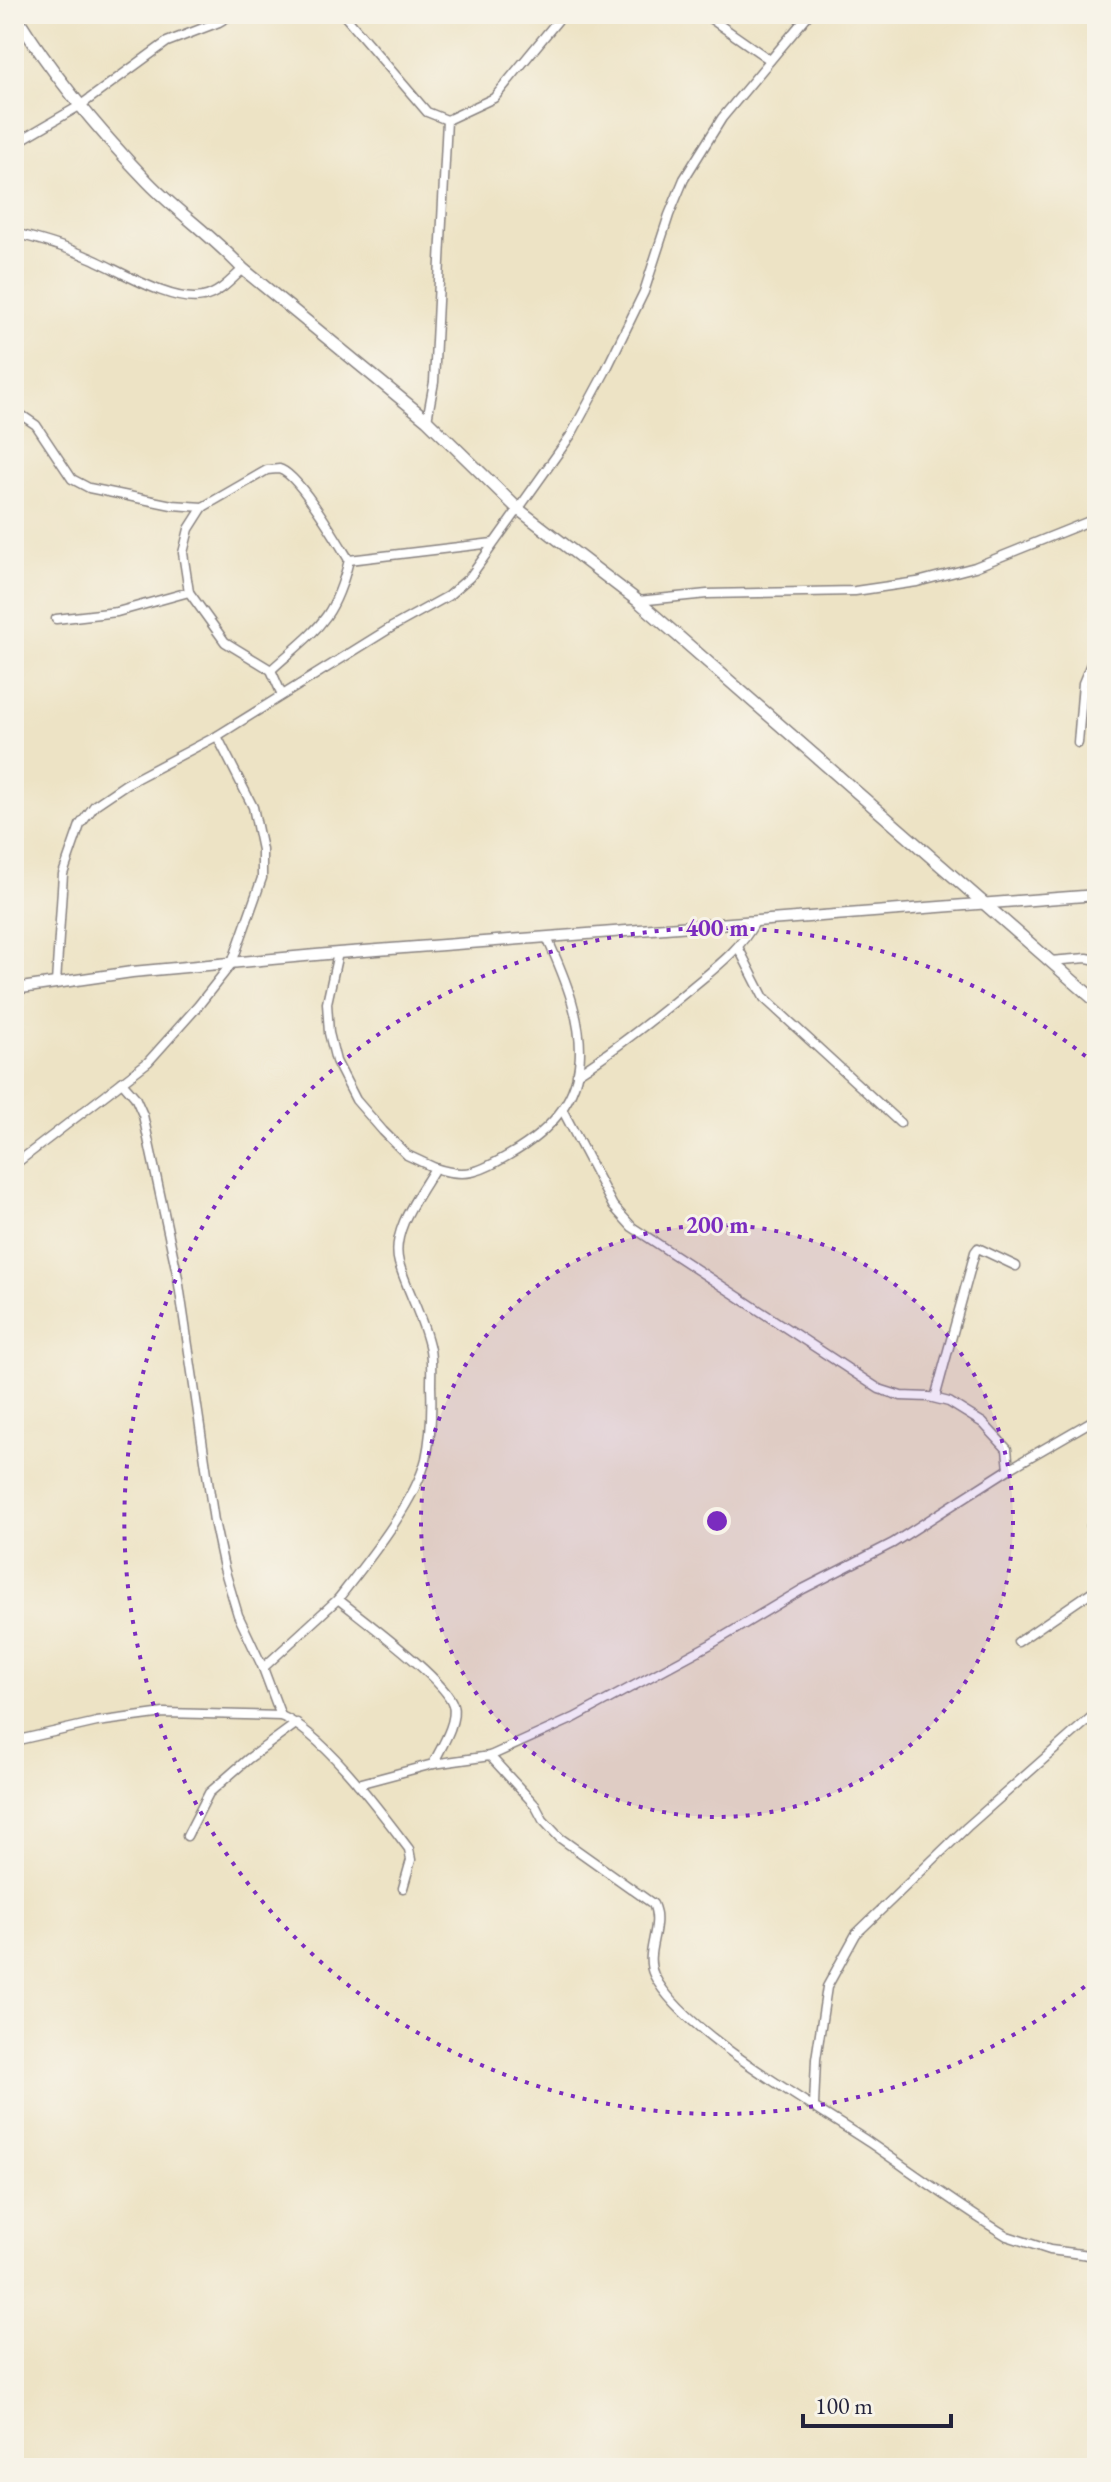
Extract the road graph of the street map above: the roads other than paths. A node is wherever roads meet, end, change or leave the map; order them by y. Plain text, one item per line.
1 (15, 14) edge
2 (233, 14) edge
3 (343, 14) edge
4 (563, 14) edge
5 (704, 14) edge
6 (809, 14) edge
7 (770, 60) junction
8 (81, 105) junction
9 (447, 120) junction
10 (14, 144) edge
11 (14, 233) edge
12 (243, 269) junction
13 (14, 410) edge
14 (427, 420) junction
15 (203, 507) junction
16 (518, 509) junction
17 (1097, 518) edge
18 (493, 543) junction
19 (349, 560) junction
20 (189, 592) junction
21 (638, 601) junction
22 (56, 619) dead end
23 (1097, 649) edge
24 (271, 670) junction
25 (282, 695) junction
26 (217, 736) junction
27 (1078, 743) dead end
28 (1097, 895) edge
29 (985, 905) junction
30 (755, 922) junction
31 (547, 938) junction
32 (738, 947) junction
33 (338, 953) junction
34 (1097, 960) edge
35 (1050, 961) junction
36 (232, 963) junction
37 (56, 983) junction
38 (14, 989) edge
39 (1097, 1002) edge
40 (577, 1074) junction
41 (122, 1082) junction
42 (563, 1111) junction
43 (900, 1123) dead end
44 (14, 1165) edge
45 (435, 1168) junction
46 (1016, 1266) dead end
47 (935, 1398) junction
48 (1097, 1418) edge
49 (1009, 1469) junction
50 (1091, 1526) dead end
51 (1097, 1538) edge
52 (1097, 1588) edge
53 (338, 1599) junction
54 (1018, 1642) dead end
55 (263, 1668) junction
56 (1097, 1712) edge
57 (281, 1716) junction
58 (297, 1723) junction
59 (14, 1741) edge
60 (490, 1756) junction
61 (433, 1764) junction
62 (358, 1784) junction
63 (187, 1836) dead end
64 (403, 1888) dead end
65 (814, 2106) junction
66 (1097, 2256) edge

1 - 8 main road
2 - 8 street
3 - 9 street
4 - 9 street
5 - 7 street
6 - 7 street
7 - 16 street
8 - 10 street
8 - 12 main road
9 - 14 street
11 - 12 street
12 - 14 main road
13 - 15 street
14 - 16 main road
15 - 19 street
15 - 20 street
16 - 18 street
16 - 21 main road
17 - 21 street
18 - 19 street
18 - 25 street
19 - 24 street
20 - 22 street
20 - 24 street
21 - 29 main road
23 - 27 street
24 - 25 street
25 - 26 street
26 - 36 street
26 - 37 street
28 - 29 street
29 - 30 street
29 - 35 main road
30 - 31 street
30 - 32 street
31 - 33 street
31 - 40 street
32 - 40 street
32 - 43 street
33 - 36 street
33 - 45 street
34 - 35 street
35 - 39 main road
36 - 37 street
36 - 41 street
37 - 38 street
40 - 42 street
41 - 44 street
41 - 55 street
42 - 45 street
42 - 47 street
45 - 53 street
46 - 47 street
47 - 49 street
48 - 49 street
49 - 60 street
50 - 51 street
52 - 54 street
53 - 55 street
53 - 61 street
55 - 57 street
56 - 65 street
57 - 58 street
57 - 59 street
58 - 62 street
58 - 63 street
60 - 61 street
60 - 65 street
61 - 62 street
62 - 64 street
65 - 66 street

